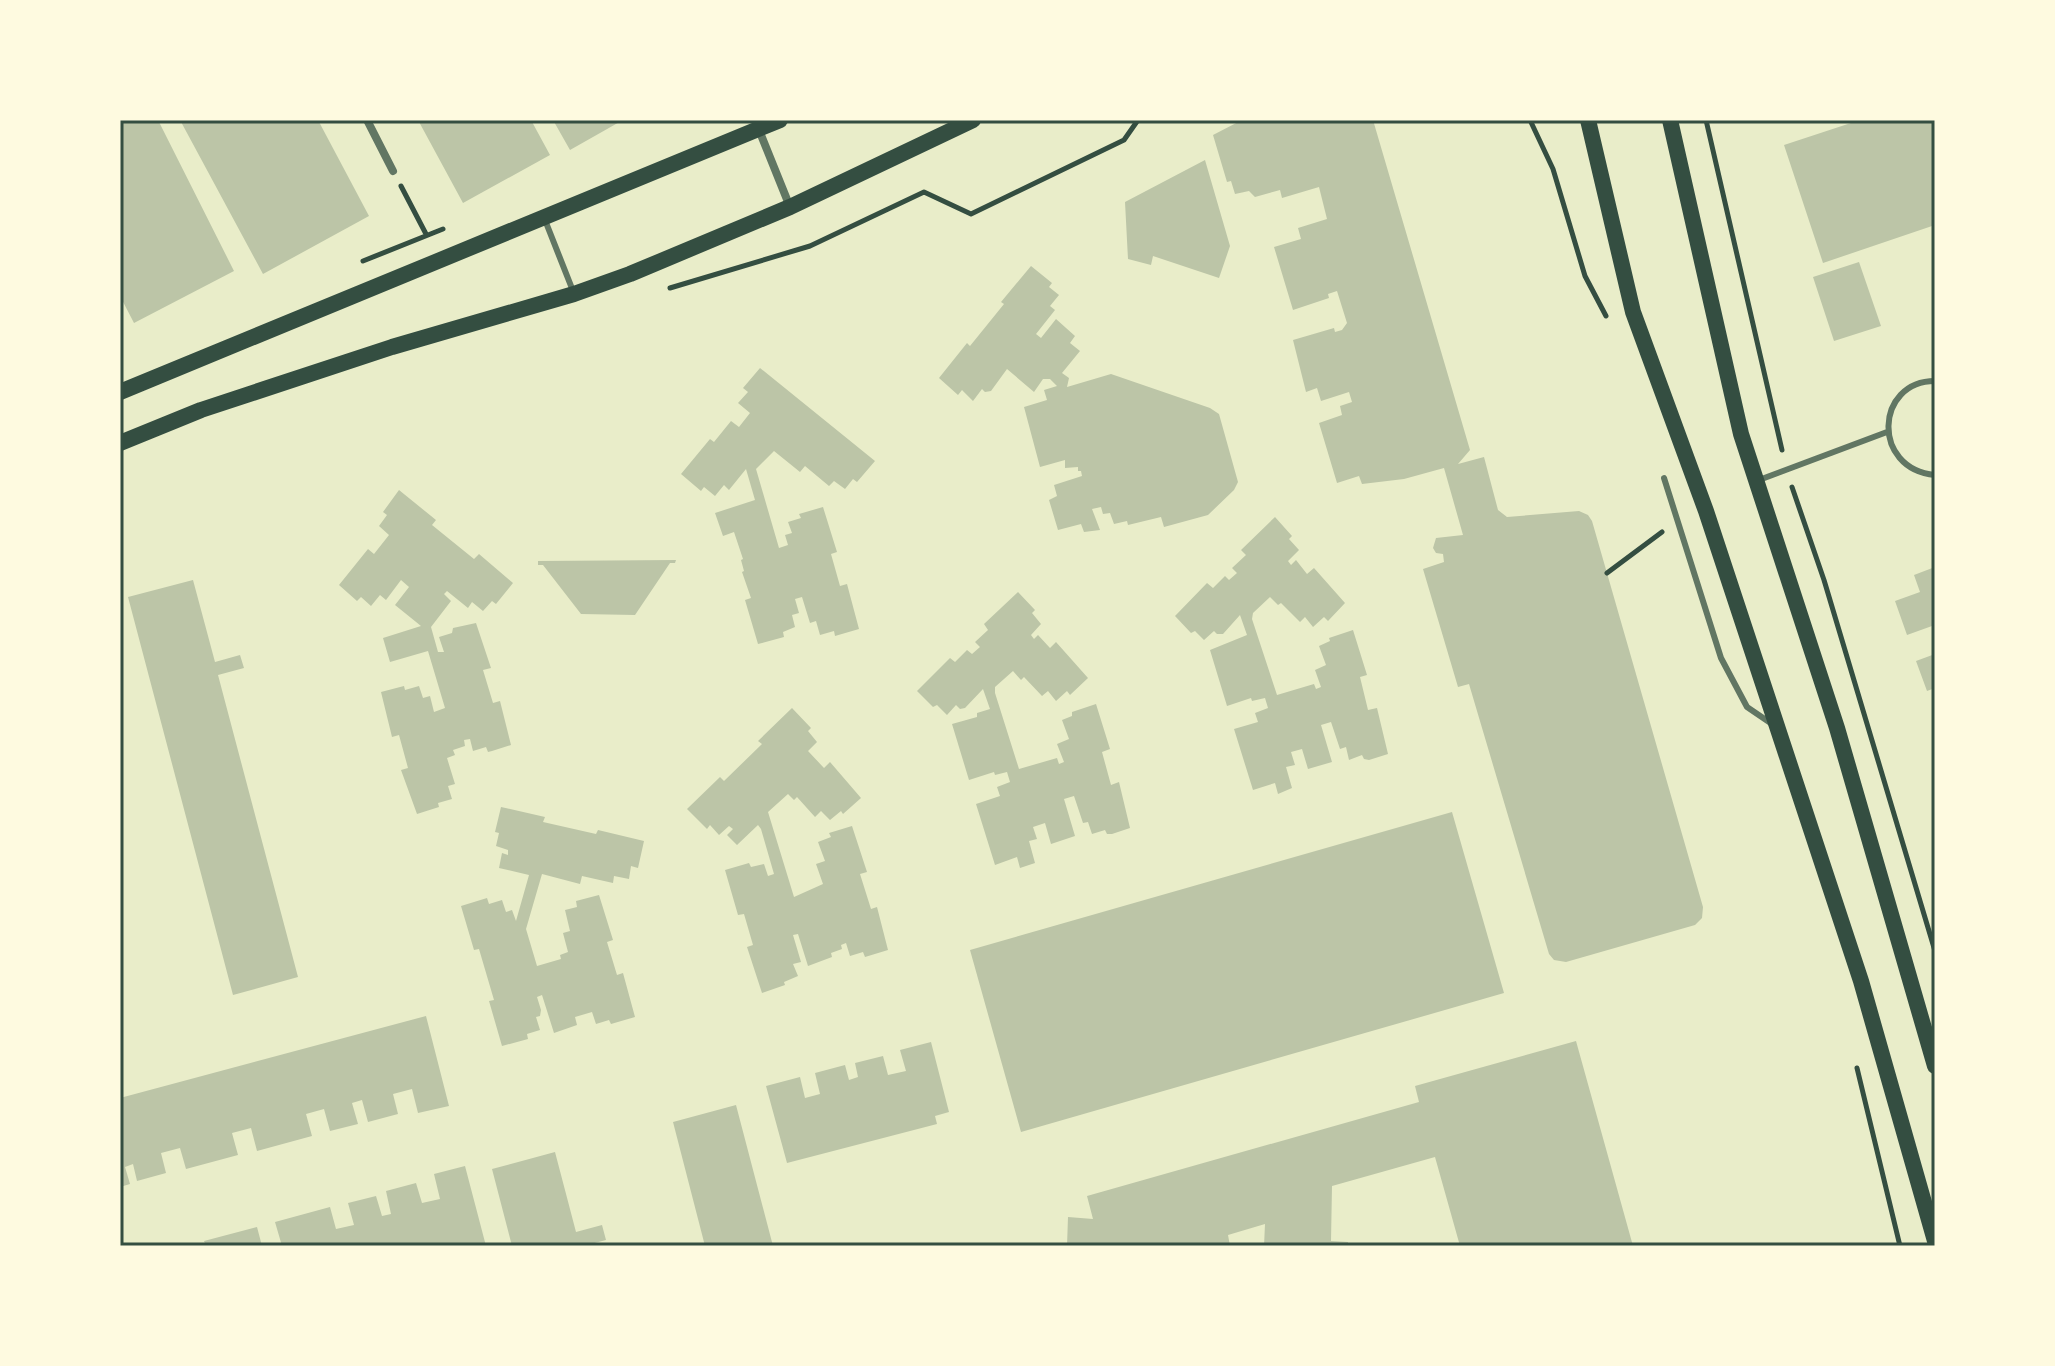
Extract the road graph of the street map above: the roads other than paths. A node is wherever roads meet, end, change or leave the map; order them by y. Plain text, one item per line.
1 (367, 120) edge
2 (780, 120) edge
3 (973, 120) edge
4 (1588, 120) edge
5 (1670, 120) edge
6 (758, 124) edge
7 (393, 171) road end
8 (790, 207) junction
9 (543, 217) junction
10 (574, 294) junction
11 (1935, 371) edge
12 (1932, 381) edge
13 (120, 392) edge
14 (1887, 432) junction
15 (120, 443) edge
16 (1935, 475) edge
17 (1664, 478) dead end
18 (1756, 482) junction
19 (1778, 728) junction
20 (1935, 1066) edge
21 (1935, 1241) edge

1 - 7 street
2 - 6 main road
3 - 8 main road
4 - 19 main road
5 - 18 main road
6 - 8 street
6 - 9 main road
8 - 10 main road
9 - 10 lane
9 - 13 main road
10 - 15 main road
11 - 12 lane
12 - 14 lane
14 - 16 lane
14 - 18 lane
17 - 19 lane
18 - 20 main road
19 - 21 main road

